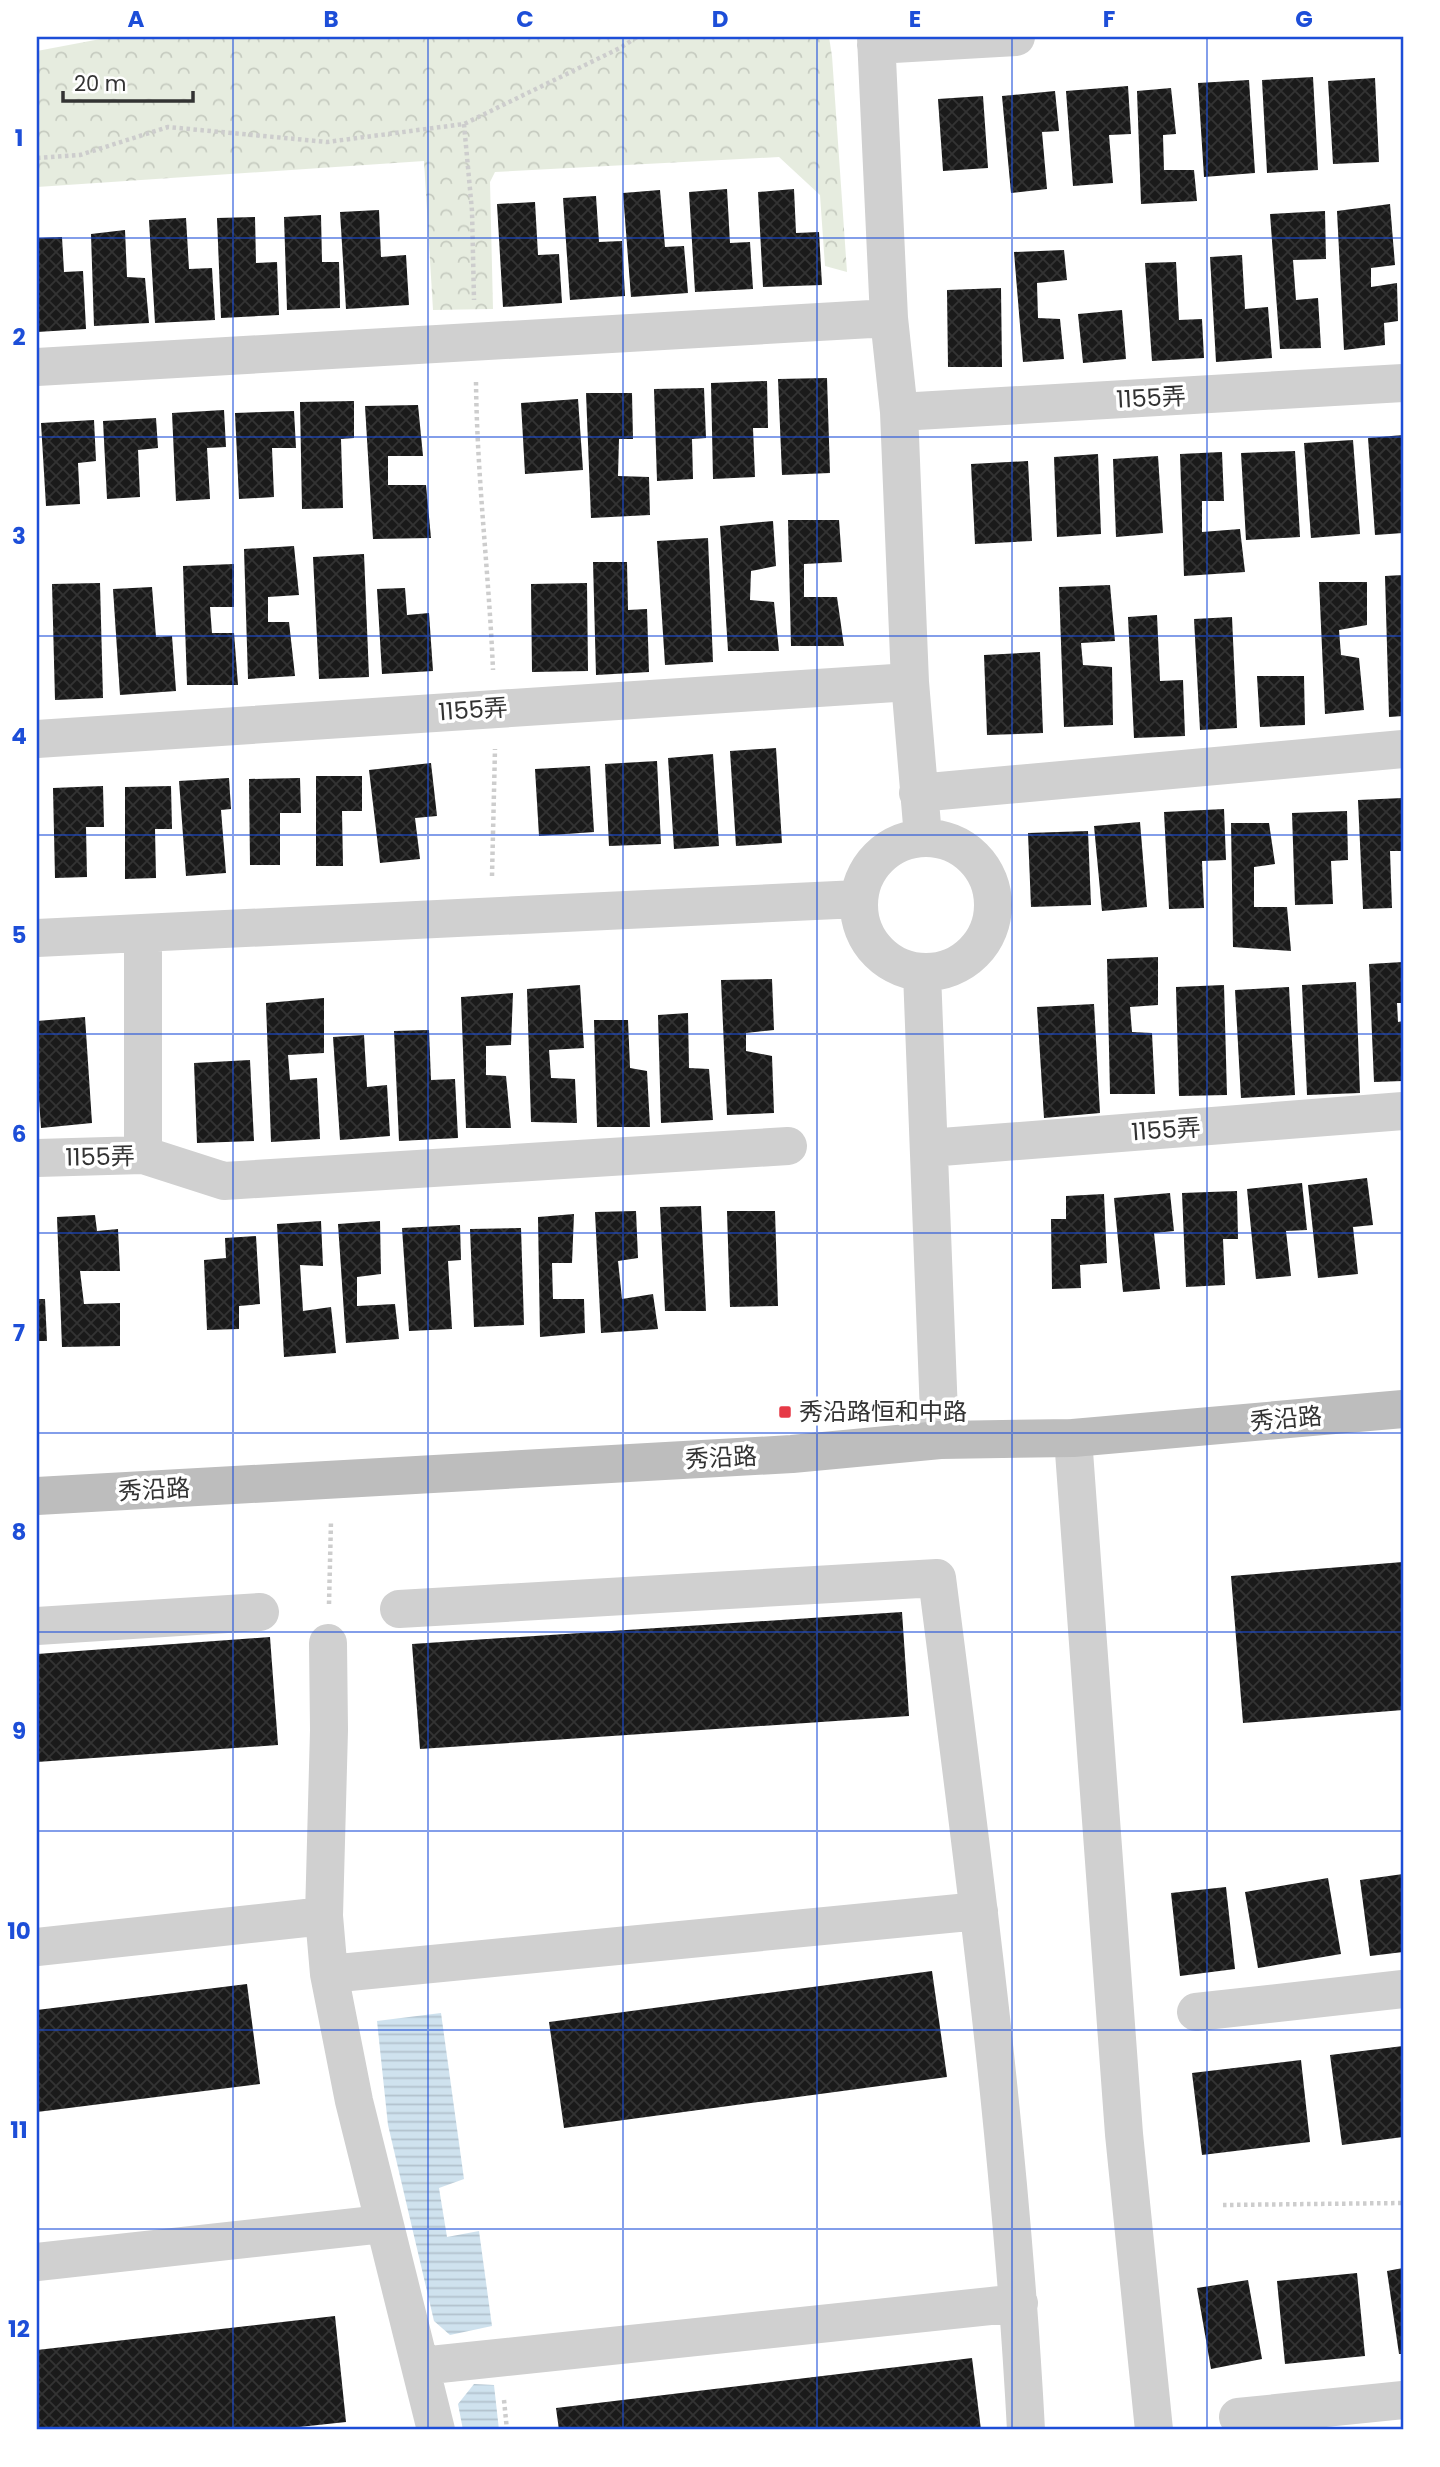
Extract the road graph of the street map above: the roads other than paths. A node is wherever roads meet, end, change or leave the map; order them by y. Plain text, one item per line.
1 (1016, 37) edge
2 (876, 41) edge
3 (889, 317) junction
4 (37, 367) edge
5 (1403, 383) edge
6 (899, 412) junction
7 (910, 682) junction
8 (37, 739) edge
9 (1403, 749) edge
10 (918, 793) junction
11 (923, 837) junction
12 (858, 899) junction
13 (143, 933) junction
14 (37, 938) edge
15 (922, 973) junction
16 (1403, 1111) edge
17 (788, 1146) dead end
18 (929, 1148) junction
19 (143, 1155) junction
20 (37, 1158) edge
21 (1403, 1409) edge
22 (1073, 1438) junction
23 (940, 1440) junction
24 (37, 1496) edge
25 (399, 1609) dead end
26 (260, 1612) dead end
27 (37, 1626) edge
28 (328, 1643) dead end
29 (979, 1911) junction
30 (324, 1916) junction
31 (37, 1947) edge
32 (329, 1973) junction
33 (1403, 1989) edge
34 (1196, 2012) dead end
35 (383, 2224) junction
36 (37, 2262) edge
37 (1019, 2303) junction
38 (421, 2366) junction
39 (1403, 2400) edge
40 (1238, 2417) dead end
41 (436, 2430) edge
42 (1026, 2430) edge
43 (1154, 2430) edge

1 - 2 street
2 - 3 street
3 - 4 street
3 - 6 street
5 - 6 street, 1155弄
6 - 7 street
7 - 8 street, 1155弄
7 - 10 street
9 - 10 street
10 - 11 street
11 - 12 street
11 - 15 street
12 - 13 street
12 - 15 street
13 - 14 street
13 - 19 street
15 - 18 street
16 - 18 street, 1155弄
17 - 19 street, 1155弄
18 - 23 street
19 - 20 street, 1155弄
21 - 22 main road, 秀沿路
22 - 23 main road, 秀沿路
22 - 43 street
23 - 24 main road, 秀沿路
25 - 29 street
26 - 27 street
28 - 30 street
29 - 32 street
29 - 37 street
30 - 31 street
30 - 32 street
32 - 35 street
33 - 34 street
35 - 36 street
35 - 38 street
37 - 38 street
37 - 42 street
38 - 41 street
39 - 40 street

